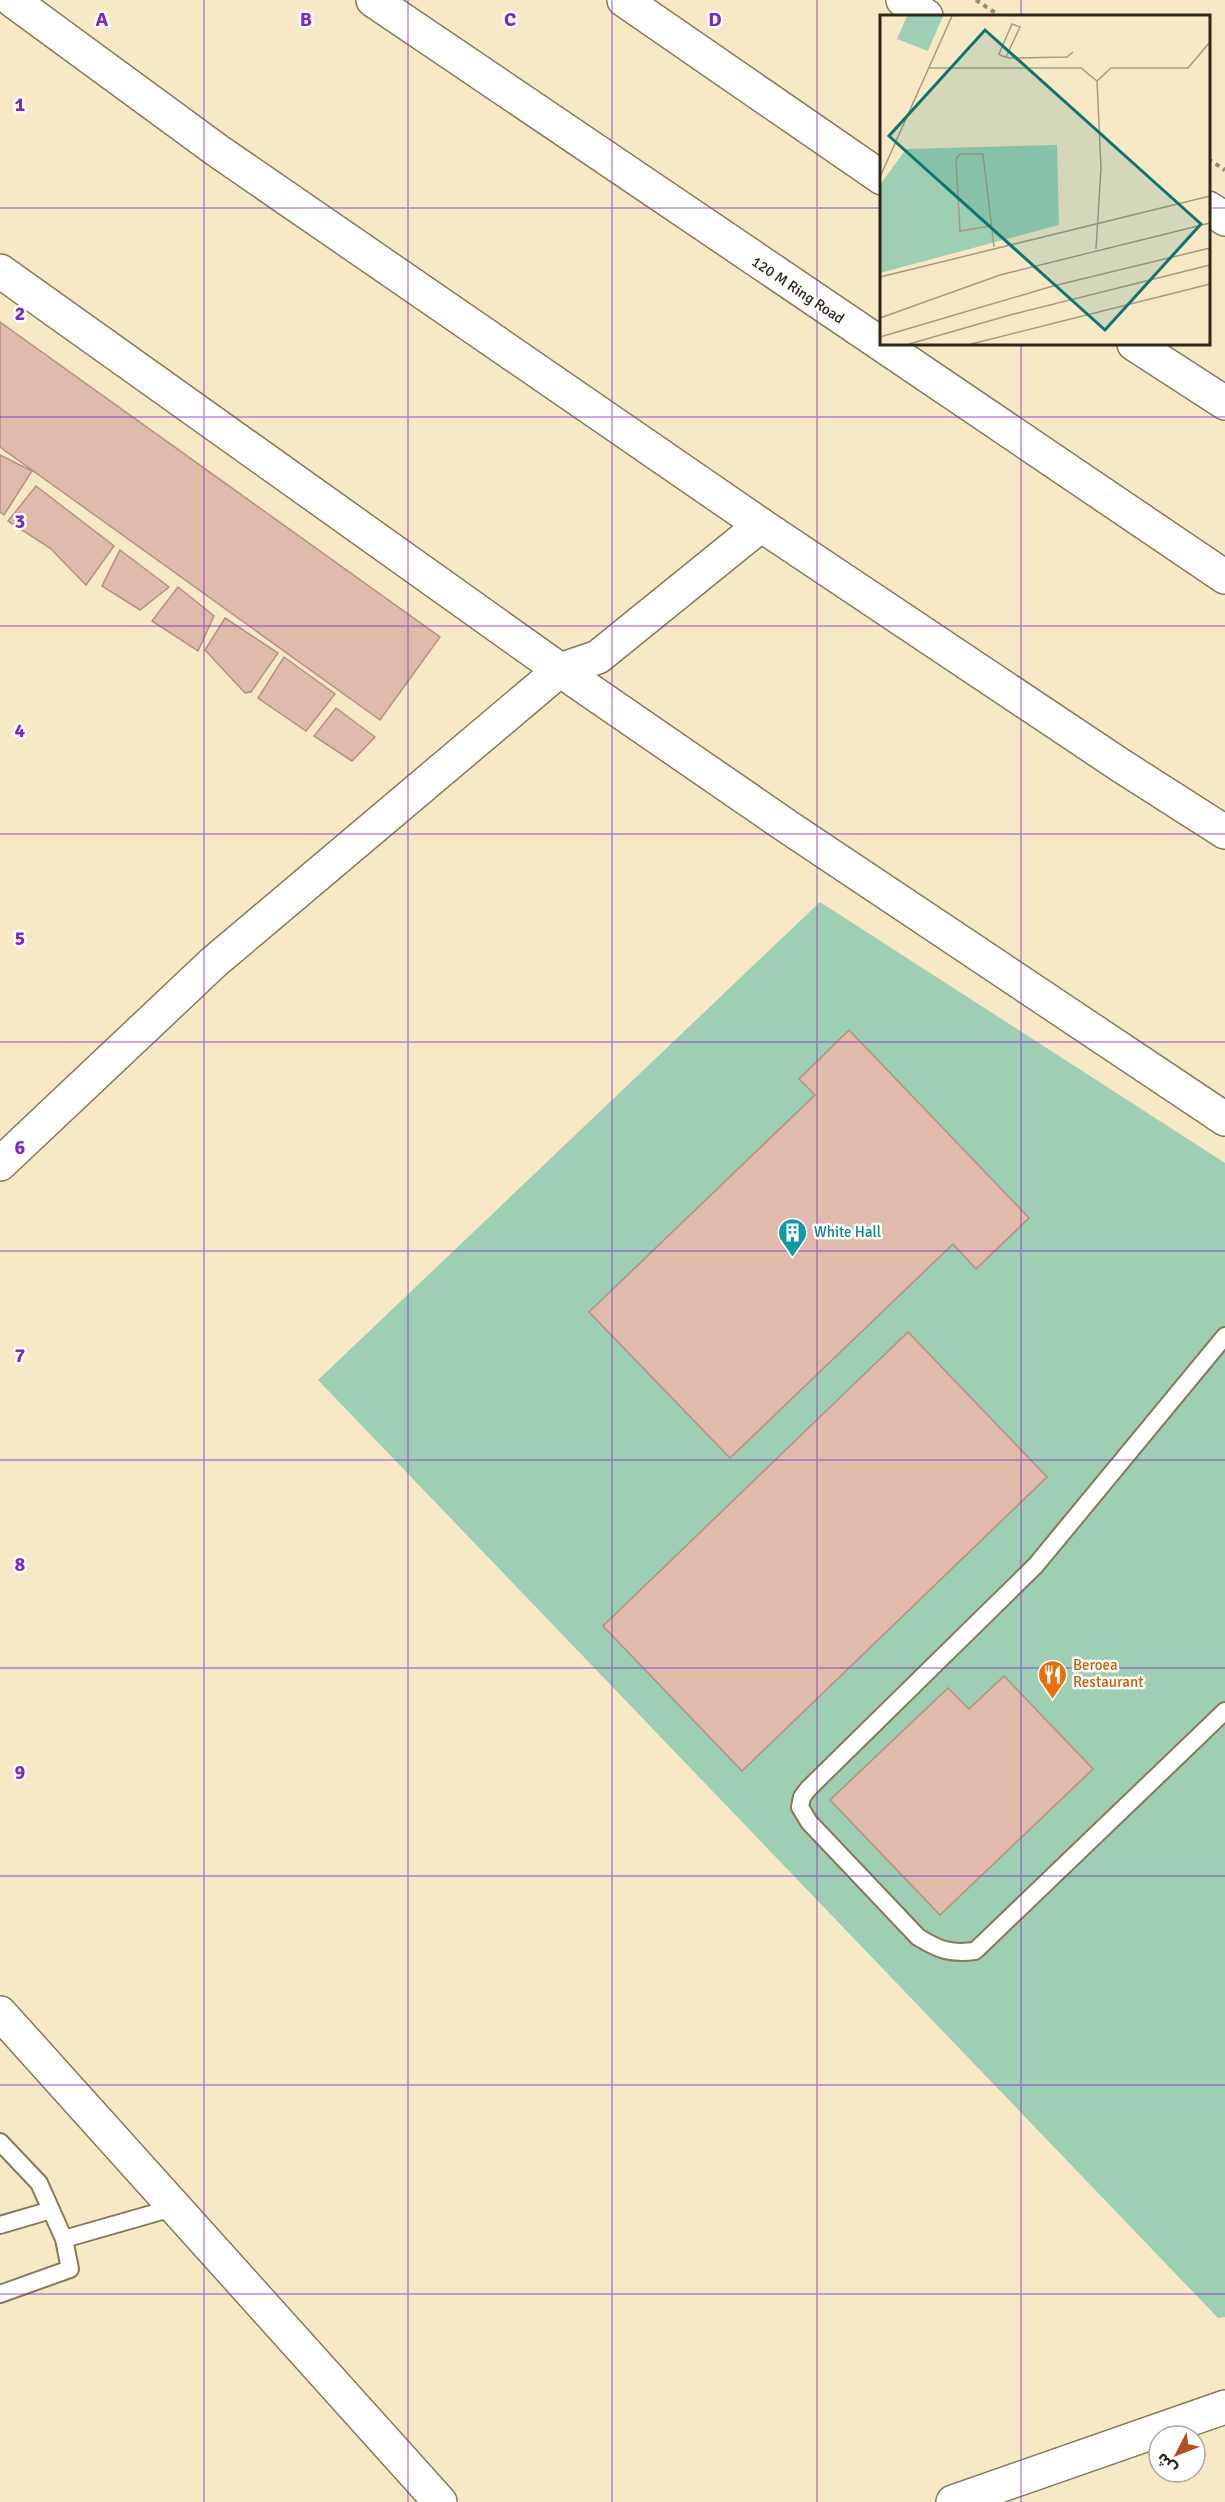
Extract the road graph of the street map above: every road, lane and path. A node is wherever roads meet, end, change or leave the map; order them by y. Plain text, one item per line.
1 (12, 0) edge
2 (373, 0) edge
3 (624, 0) edge
4 (903, 0) edge
5 (976, 0) edge
6 (926, 15) edge
7 (998, 15) edge
8 (1210, 160) edge
9 (1225, 170) edge
10 (880, 177) edge
11 (1210, 209) edge
12 (1225, 219) edge
13 (0, 271) edge
14 (880, 345) edge
15 (881, 345) edge
16 (1136, 345) edge
17 (1225, 403) edge
18 (761, 525) junction
19 (1225, 577) edge
20 (560, 670) junction
21 (1225, 832) edge
22 (1225, 1119) edge
23 (0, 1164) edge
24 (1224, 1339) edge
25 (1225, 1711) edge
26 (0, 2013) edge
27 (0, 2142) edge
28 (176, 2207) junction
29 (51, 2210) junction
30 (0, 2225) edge
31 (64, 2239) junction
32 (0, 2294) edge
33 (1225, 2408) edge
34 (440, 2502) edge
35 (953, 2502) edge

1 - 18 main road
2 - 14 main road, 120 M Ring Road
3 - 10 main road
4 - 6 main road
5 - 7 path
8 - 9 path
11 - 12 main road
13 - 20 main road
15 - 19 main road, 120 M Ring Road
16 - 17 main road
18 - 20 main road
18 - 21 main road
20 - 22 main road
20 - 23 main road
24 - 25 lane
26 - 28 main road
27 - 29 lane
28 - 31 lane
28 - 34 main road
29 - 30 lane
29 - 31 lane
31 - 32 lane
33 - 35 main road

